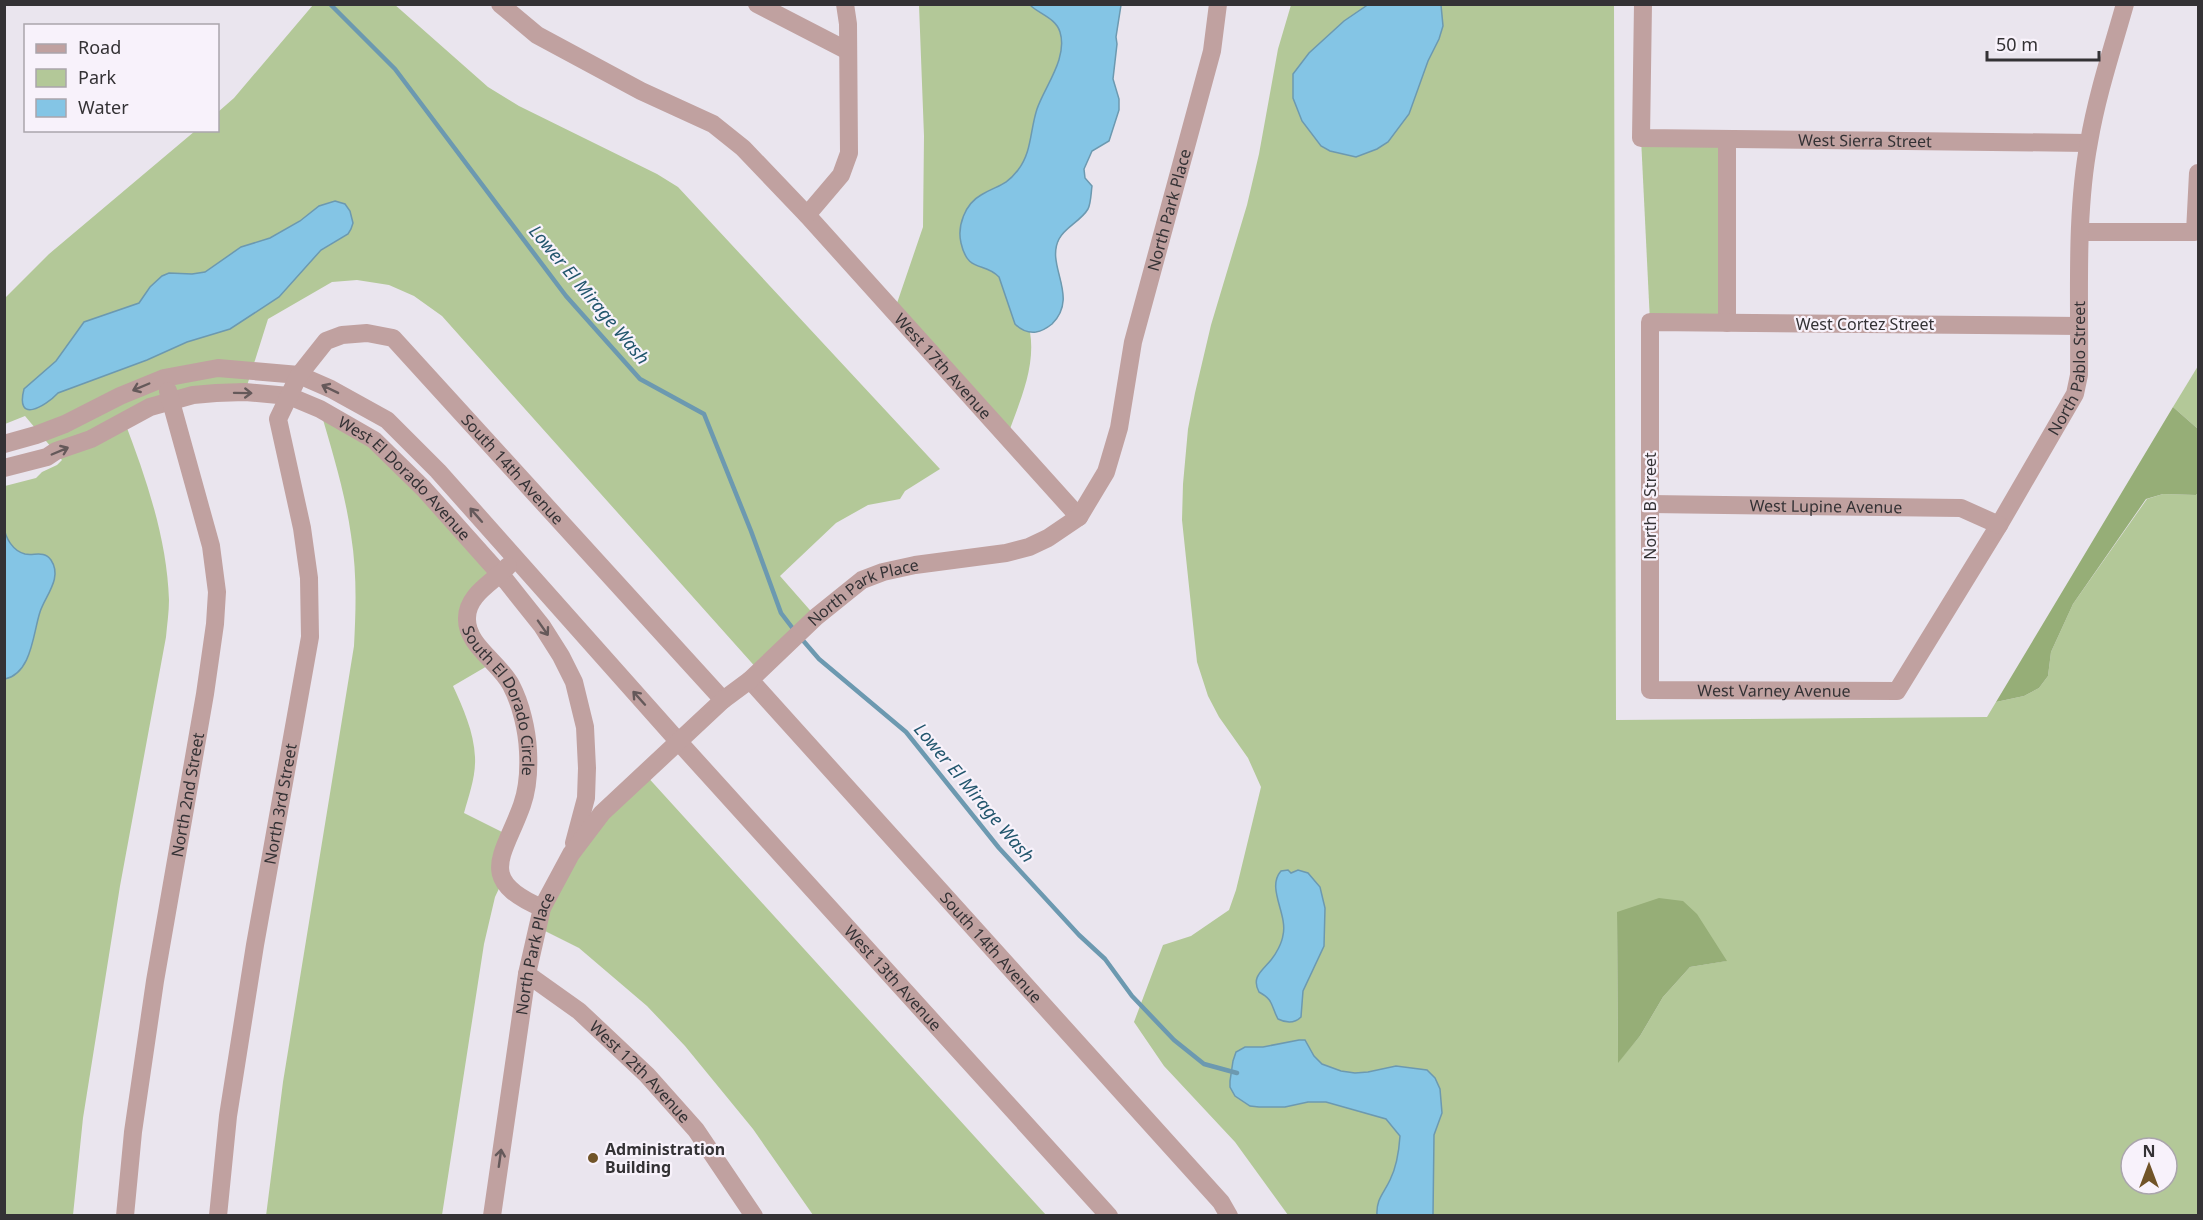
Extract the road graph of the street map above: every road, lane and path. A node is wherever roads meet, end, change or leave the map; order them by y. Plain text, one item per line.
1 (500, 4) edge
2 (757, 4) edge
3 (845, 4) edge
4 (1218, 4) edge
5 (1643, 4) edge
6 (2125, 4) edge
7 (848, 51) junction
8 (1727, 139) junction
9 (2088, 143) junction
10 (2199, 173) edge
11 (807, 215) junction
12 (2081, 232) junction
13 (1650, 322) joint
14 (1727, 323) junction
15 (2079, 326) junction
16 (299, 375) junction
17 (164, 378) junction
18 (289, 396) junction
19 (171, 401) junction
20 (4, 444) edge
21 (4, 468) edge
22 (1650, 504) junction
23 (1079, 517) junction
24 (1999, 525) junction
25 (514, 559) junction
26 (500, 575) junction
27 (750, 680) junction
28 (1650, 690) joint
29 (1897, 691) joint
30 (723, 700) junction
31 (678, 741) junction
32 (571, 854) junction
33 (542, 908) junction
34 (527, 974) junction
35 (125, 1215) edge
36 (218, 1215) edge
37 (492, 1215) edge
38 (754, 1215) edge
39 (1109, 1215) edge
40 (1229, 1215) edge

1 - 11 street, West 17th Avenue
2 - 7 street
3 - 7 street
4 - 23 street, North Park Place
5 - 8 street, West Sierra Street
6 - 9 street, North Pablo Street
7 - 11 street
8 - 9 street, West Sierra Street
8 - 14 street
9 - 12 street, North Pablo Street
10 - 12 street
11 - 23 street, West 17th Avenue
12 - 15 street, North Pablo Street
13 - 14 street, West Cortez Street
13 - 22 street, North B Street
14 - 15 street, West Cortez Street
15 - 24 street, North Pablo Street
16 - 17 street, West El Dorado Avenue
16 - 18 street, South 14th Avenue
25 -> 16 street, West El Dorado Avenue
16 - 30 street, South 14th Avenue
17 - 19 street, North 2nd Street
17 -> 20 street, West El Dorado Avenue
19 -> 18 street, West El Dorado Avenue
18 - 26 street, West El Dorado Avenue
18 - 36 street, North 3rd Street
21 -> 19 street, West El Dorado Avenue
19 - 35 street, North 2nd Street
22 - 24 street, West Lupine Avenue
22 - 28 street, North B Street
23 - 27 street, North Park Place
24 - 29 street, North Pablo Street
25 - 26 street, South El Dorado Circle
31 -> 25 street, West El Dorado Avenue
26 -> 32 street, West El Dorado Avenue
26 - 33 street, South El Dorado Circle
27 - 30 street, North Park Place
27 - 40 street, South 14th Avenue
28 - 29 street, West Varney Avenue
30 - 31 street, North Park Place
31 - 32 street, North Park Place
31 - 39 street, West 13th Avenue
32 - 33 street, North Park Place
33 - 34 street, North Park Place
37 -> 34 street, North Park Place
34 - 38 street, West 12th Avenue

